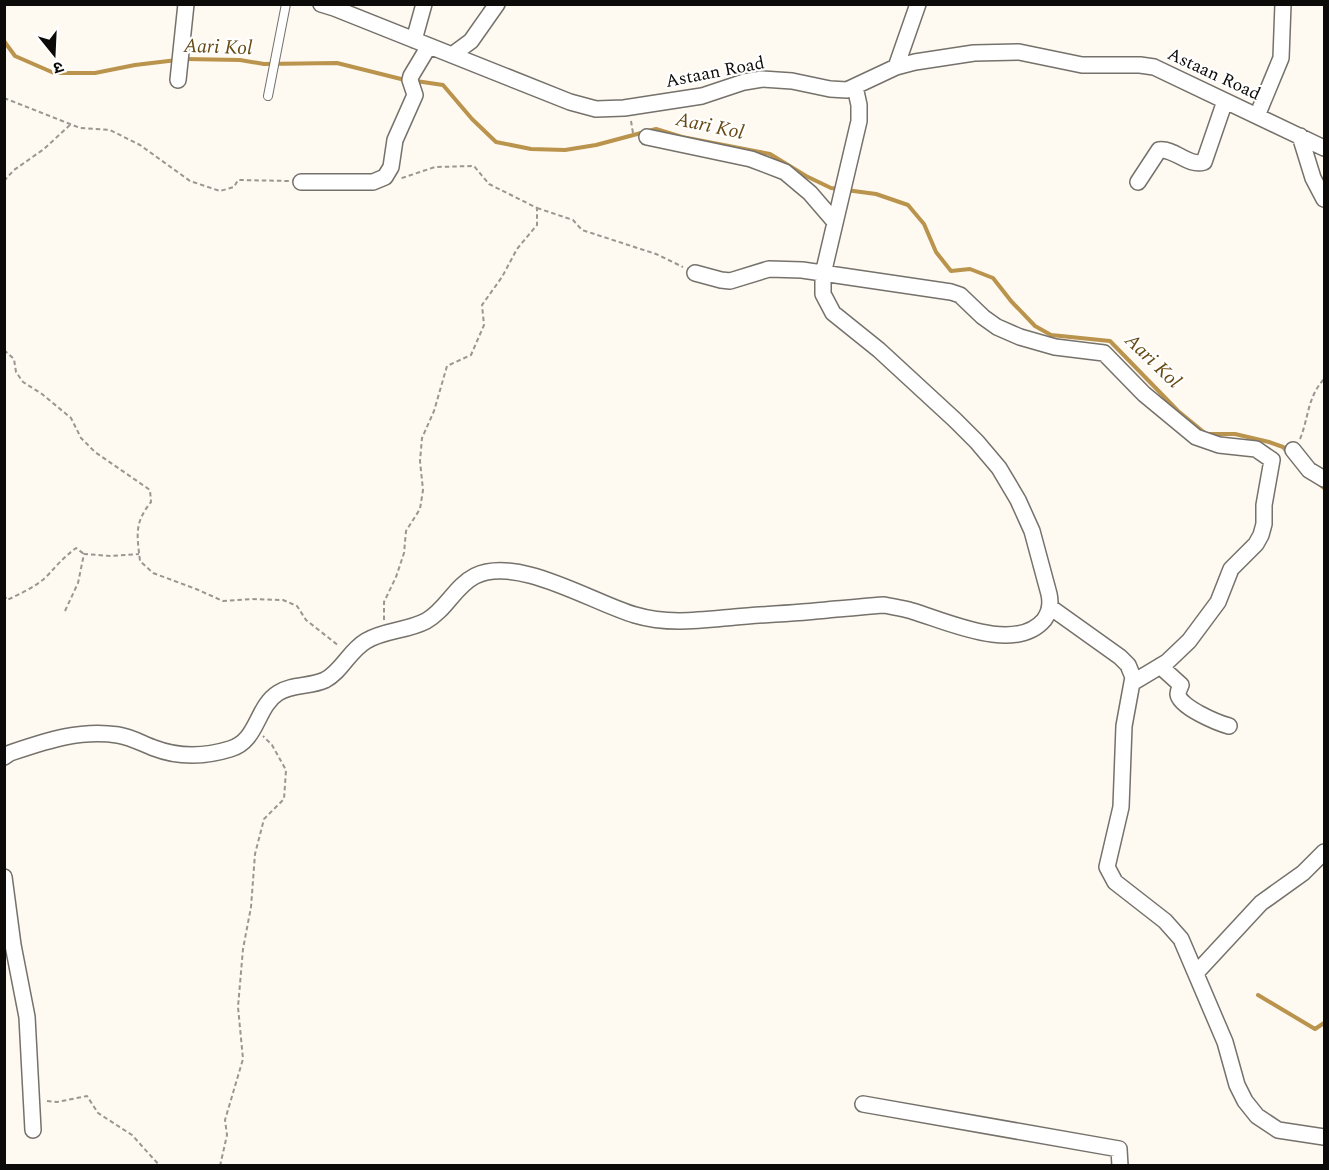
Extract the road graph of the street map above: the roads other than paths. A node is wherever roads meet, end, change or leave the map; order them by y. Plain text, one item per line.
1 (186, 4) edge
2 (286, 4) edge
3 (321, 4) edge
4 (424, 4) edge
5 (497, 4) edge
6 (918, 4) edge
7 (1283, 4) edge
8 (414, 40) junction
9 (429, 46) junction
10 (452, 55) junction
11 (896, 67) junction
12 (178, 74) dead end
13 (855, 87) junction
14 (268, 96) dead end
15 (1226, 101) junction
16 (1257, 116) junction
17 (1300, 136) junction
18 (647, 137) dead end
19 (1324, 148) edge
20 (301, 182) road end
21 (1138, 182) dead end
22 (1324, 199) edge
23 (835, 222) junction
24 (695, 273) road end
25 (823, 274) junction
26 (1293, 450) road end
27 (1324, 479) edge
28 (1050, 607) junction
29 (1160, 666) junction
30 (1132, 682) junction
31 (1229, 726) dead end
32 (6, 750) edge
33 (1324, 852) edge
34 (4, 877) edge
35 (1197, 972) junction
36 (863, 1104) dead end
37 (33, 1130) dead end
38 (1324, 1137) edge
39 (1120, 1166) edge

1 - 12 street
2 - 14 lane
3 - 8 street, Astaan Road
4 - 8 street
5 - 10 street
6 - 11 street
7 - 16 street
8 - 9 street, Astaan Road
9 - 10 street, Astaan Road
9 - 20 street
10 - 13 street, Astaan Road
11 - 13 street, Astaan Road
11 - 15 street, Astaan Road
13 - 23 street
15 - 16 street, Astaan Road
15 - 21 street
16 - 17 street, Astaan Road
17 - 19 street, Astaan Road
17 - 22 street
18 - 23 street
23 - 25 street
24 - 25 street
25 - 28 street
25 - 29 street
26 - 27 street
28 - 30 street
28 - 32 street
29 - 30 street
29 - 31 street
30 - 35 street
33 - 35 street
34 - 37 street
35 - 38 street
36 - 39 street

